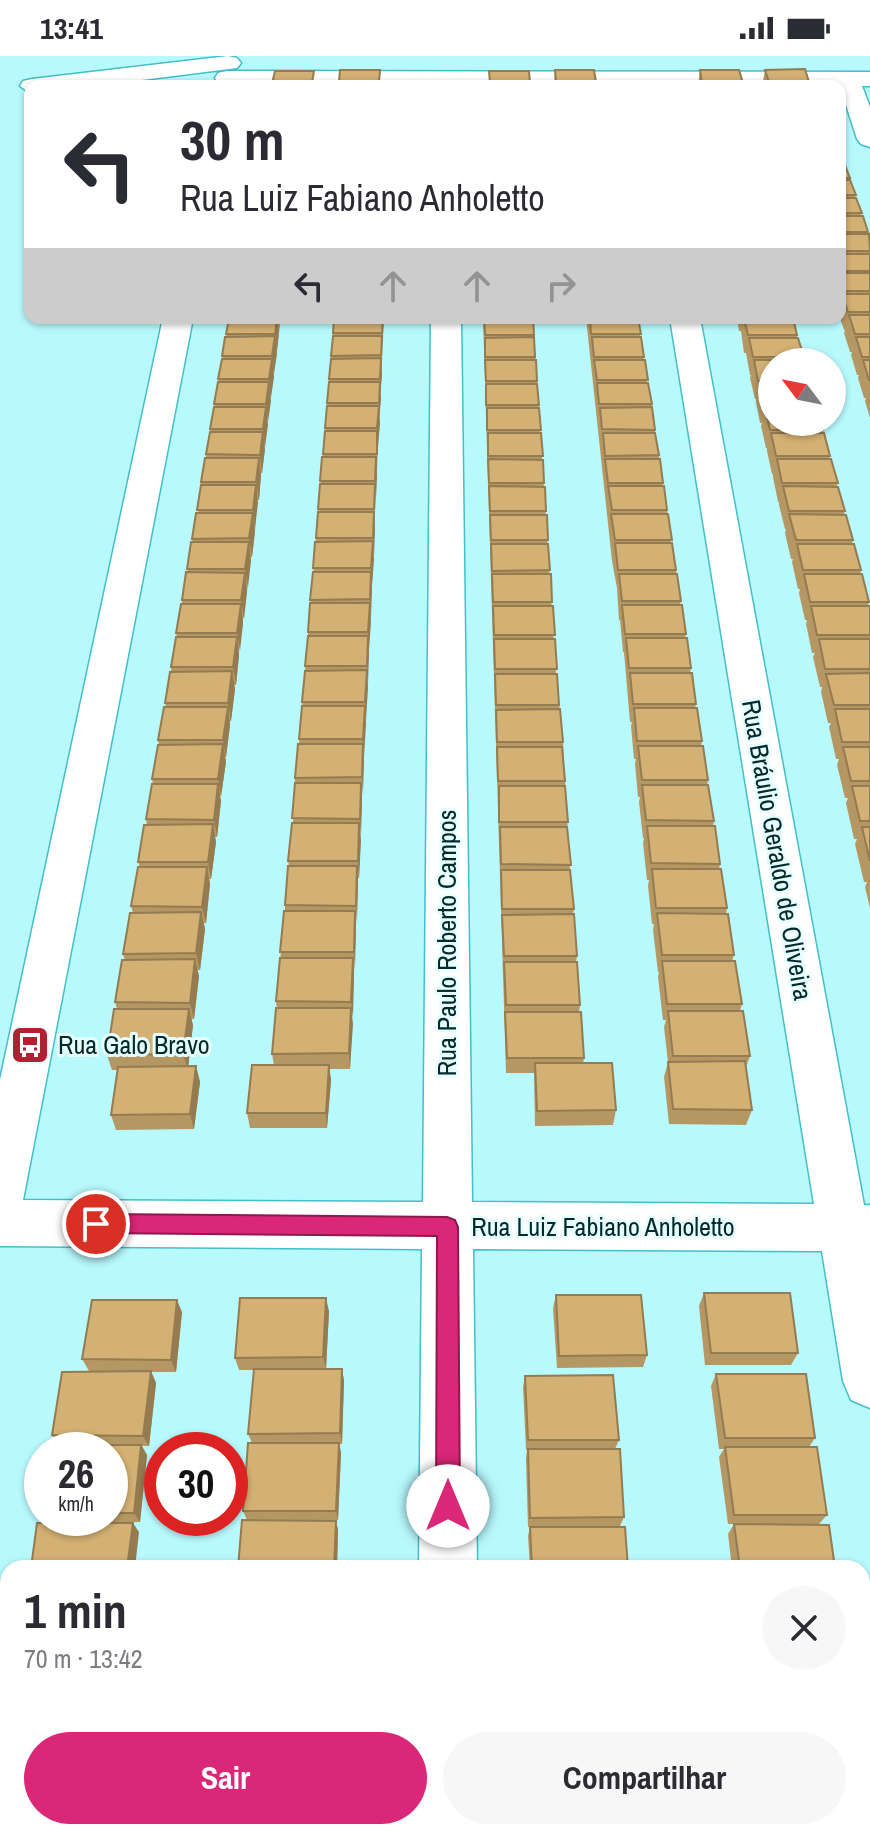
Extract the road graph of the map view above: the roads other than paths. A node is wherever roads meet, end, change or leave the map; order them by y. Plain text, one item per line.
1 (228, 71) edge
2 (859, 79) edge
3 (114, 80) edge
4 (406, 80) edge
5 (788, 80) edge
6 (870, 139) edge
7 (177, 324) edge
8 (446, 324) edge
9 (686, 324) edge
10 (0, 1196) edge
11 (0, 1223) edge
12 (447, 1227) junction
13 (856, 1228) edge
14 (870, 1381) edge
15 (448, 1560) edge

1 - 3 street
1 - 4 street
2 - 5 street
2 - 6 street
7 - 10 street
8 - 12 street, Rua Paulo Roberto Campos
9 - 13 street, Rua Bráulio Geraldo de Oliveira
11 - 12 street, Rua Luiz Fabiano Anholetto
12 - 13 street, Rua Luiz Fabiano Anholetto
12 - 15 street, Rua Paulo Roberto Campos
13 - 14 street, Rua Bráulio Geraldo de Oliveira

